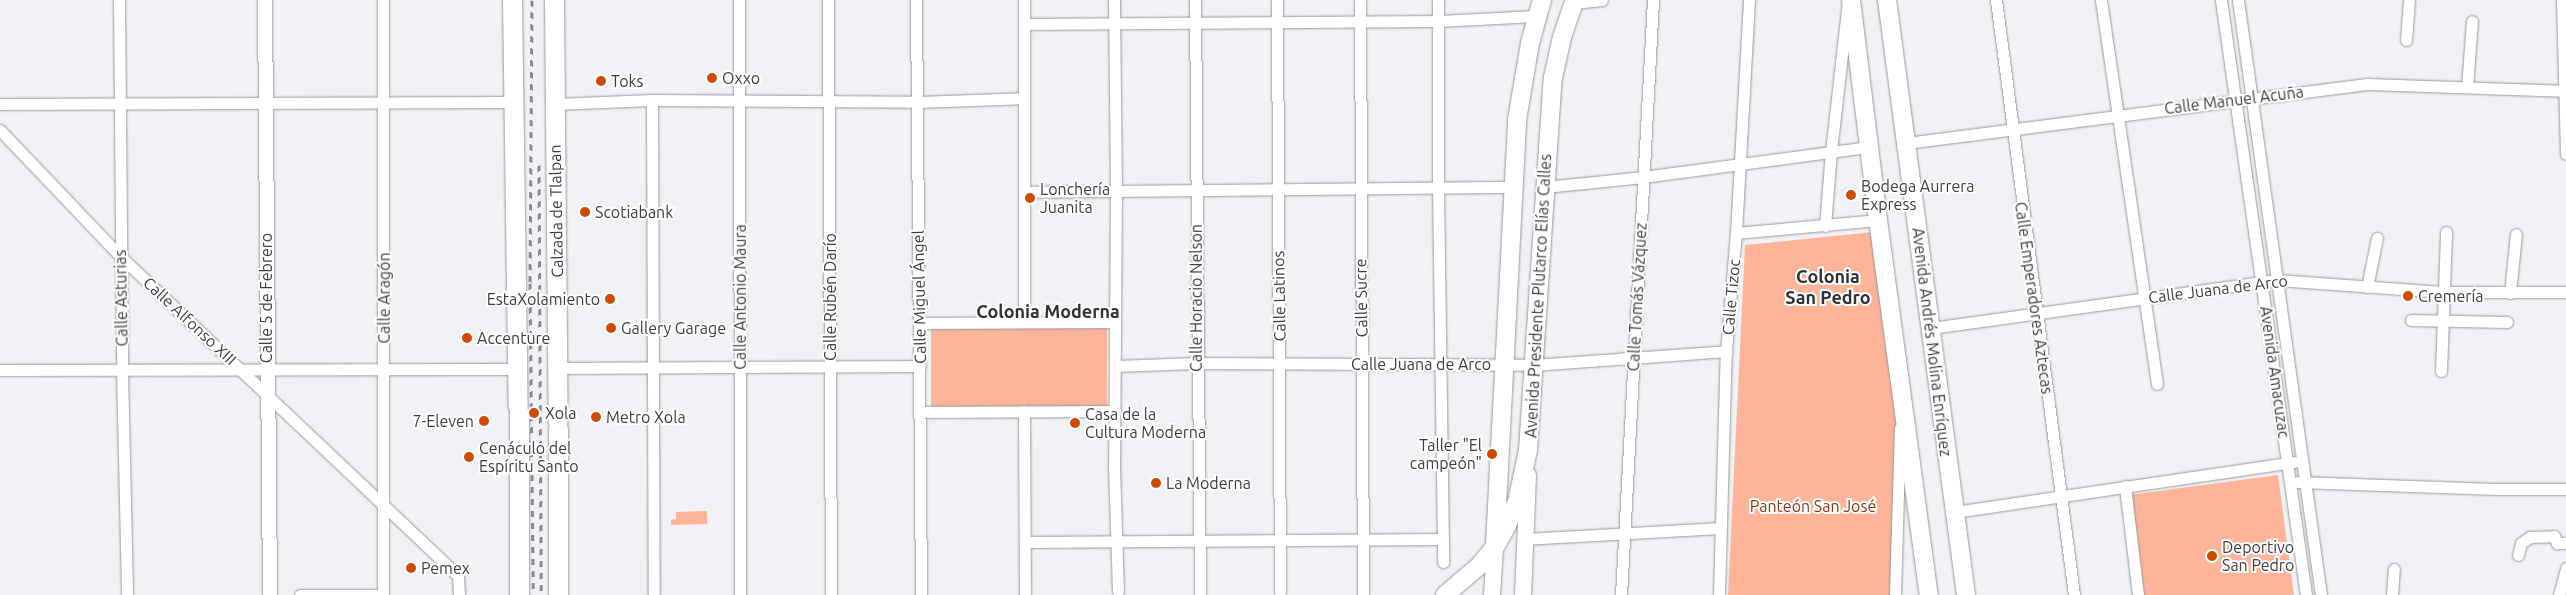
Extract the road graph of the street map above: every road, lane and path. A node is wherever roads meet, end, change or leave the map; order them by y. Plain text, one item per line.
1 (119, 0) edge
2 (265, 0) edge
3 (383, 0) edge
4 (512, 0) edge
5 (554, 0) edge
6 (739, 0) edge
7 (828, 0) edge
8 (916, 0) edge
9 (1024, 0) edge
10 (1114, 0) edge
11 (1194, 0) edge
12 (1277, 0) edge
13 (1360, 0) edge
14 (1438, 0) edge
15 (1602, 0) edge
16 (1653, 0) edge
17 (1749, 0) edge
18 (1849, 0) edge
19 (1888, 0) edge
20 (1996, 0) edge
21 (2101, 0) edge
22 (2221, 0) edge
23 (2238, 0) edge
24 (2409, 0) edge
25 (2562, 0) edge
26 (1574, 2) edge
27 (1539, 8) edge
28 (1361, 21) junction
29 (1438, 21) junction
30 (2472, 21) dead end
31 (1194, 22) junction
32 (1278, 22) junction
33 (1114, 23) junction
34 (1024, 24) junction
35 (2406, 40) dead end
36 (2467, 87) junction
37 (2563, 91) junction
38 (1024, 98) junction
39 (2253, 98) junction
40 (2236, 99) junction
41 (652, 100) junction
42 (739, 100) junction
43 (829, 101) junction
44 (383, 102) junction
45 (512, 102) junction
46 (917, 102) junction
47 (120, 103) junction
48 (266, 103) junction
49 (0, 104) edge
50 (555, 104) junction
51 (2116, 115) junction
52 (2012, 129) junction
53 (0, 130) edge
54 (1906, 143) junction
55 (1869, 146) junction
56 (1831, 152) junction
57 (2566, 154) edge
58 (1741, 163) junction
59 (1643, 177) junction
60 (1513, 187) junction
61 (1545, 187) junction
62 (1438, 188) junction
63 (1278, 189) junction
64 (1360, 189) junction
65 (1195, 190) junction
66 (1116, 191) junction
67 (1024, 192) junction
68 (2266, 194) junction
69 (2250, 195) junction
70 (1878, 220) junction
71 (1826, 226) junction
72 (2446, 232) dead end
73 (1736, 233) junction
74 (2516, 234) dead end
75 (2378, 238) dead end
76 (120, 256) junction
77 (2277, 280) junction
78 (2263, 281) junction
79 (2367, 287) junction
80 (2445, 292) junction
81 (2566, 292) edge
82 (2510, 293) junction
83 (2144, 298) junction
84 (2037, 312) junction
85 (2411, 320) dead end
86 (2444, 321) junction
87 (1024, 322) junction
88 (1114, 322) junction
89 (2507, 322) dead end
90 (920, 323) junction
91 (1931, 328) junction
92 (1726, 350) junction
93 (1634, 357) junction
94 (1196, 363) junction
95 (1280, 363) junction
96 (1362, 363) junction
97 (1441, 364) junction
98 (1505, 364) junction
99 (1533, 365) junction
100 (830, 366) junction
101 (920, 366) junction
102 (1115, 366) junction
103 (741, 367) junction
104 (558, 368) junction
105 (653, 368) junction
106 (384, 369) junction
107 (518, 369) junction
108 (0, 370) edge
109 (122, 370) junction
110 (266, 370) junction
111 (243, 371) junction
112 (2441, 372) dead end
113 (2157, 384) dead end
114 (1901, 386) junction
115 (266, 392) junction
116 (1024, 411) junction
117 (1114, 411) junction
118 (920, 412) junction
119 (1528, 450) junction
120 (2302, 460) junction
121 (2288, 463) junction
122 (2291, 482) junction
123 (2306, 482) junction
124 (2124, 486) junction
125 (2566, 489) edge
126 (2060, 496) junction
127 (382, 504) junction
128 (1954, 512) junction
129 (1721, 528) junction
130 (1625, 533) junction
131 (1443, 539) junction
132 (1526, 539) junction
133 (1199, 540) junction
134 (1280, 540) junction
135 (1363, 540) junction
136 (1117, 541) junction
137 (1025, 542) junction
138 (2566, 544) edge
139 (1495, 547) junction
140 (2518, 555) dead end
141 (1443, 562) dead end
142 (2566, 568) edge
143 (2394, 569) dead end
144 (1118, 591) dead end
145 (1280, 592) dead end
146 (127, 595) edge
147 (270, 595) edge
148 (300, 595) edge
149 (377, 595) edge
150 (383, 595) edge
151 (459, 595) edge
152 (519, 595) edge
153 (558, 595) edge
154 (654, 595) edge
155 (740, 595) edge
156 (831, 595) edge
157 (921, 595) edge
158 (1025, 595) edge
159 (1200, 595) edge
160 (1363, 595) edge
161 (1445, 595) edge
162 (1492, 595) edge
163 (1522, 595) edge
164 (1621, 595) edge
165 (1719, 595) edge
166 (1895, 595) edge
167 (1929, 595) edge
168 (1966, 595) edge
169 (2074, 595) edge
170 (2138, 595) edge
171 (2306, 595) edge
172 (2321, 595) edge
173 (2392, 595) edge
174 (2559, 595) edge

1 - 47 street, Calle Asturias
2 - 48 street, Calle 5 de Febrero
3 - 44 street, Calle Aragón
4 - 45 highway
5 - 50 highway, Calzada de Tlalpan
6 - 42 street, Calle Antonio Maura
7 - 43 street, Calle Rubén Darío
8 - 46 street, Calle Miguel Ángel
9 - 34 street
10 - 33 street
11 - 31 street, Calle Horacio Nelson
12 - 32 street, Calle Latinos
13 - 28 street, Calle Sucre
14 - 29 street
15 - 26 street
16 - 59 street, Calle Tomás Vázquez
17 - 58 street, Calle Tizoc
18 - 55 main road
18 - 56 street
19 - 54 main road, Avenida Andrés Molina Enríquez
20 - 52 street, Calle Emperadores Aztecas
21 - 51 street
22 - 40 street, Avenida Amacuzac
23 - 39 street, Avenida Amacuzac
24 - 35 street
25 - 37 street
26 - 61 main road, Avenida Presidente Plutarco Elías Calles
27 - 29 street
27 - 60 main road, Avenida Presidente Plutarco Elías Calles
28 - 29 street
28 - 32 street
28 - 64 street, Calle Sucre
29 - 62 street
30 - 36 street
31 - 32 street
31 - 33 street
31 - 65 street, Calle Horacio Nelson
32 - 63 street, Calle Latinos
33 - 34 street
33 - 66 street
34 - 38 street
36 - 37 street, Calle Manuel Acuña
36 - 39 street, Calle Manuel Acuña
37 - 57 street
38 - 46 street
38 - 67 street
39 - 40 street, Calle Manuel Acuña
39 - 68 street, Avenida Amacuzac
40 - 51 street, Calle Manuel Acuña
40 - 69 street, Avenida Amacuzac
41 - 42 street
41 - 50 street
41 - 105 street
42 - 43 street
42 - 103 street, Calle Antonio Maura
43 - 46 street
43 - 100 street, Calle Rubén Darío
44 - 45 street
44 - 48 street
44 - 106 street, Calle Aragón
45 - 107 highway
46 - 90 street, Calle Miguel Ángel
47 - 48 street
47 - 49 street
47 - 76 street, Calle Asturias
48 - 110 street, Calle 5 de Febrero
50 - 104 highway, Calzada de Tlalpan
51 - 52 street, Calle Manuel Acuña
51 - 83 street
52 - 54 street, Calle Manuel Acuña
52 - 84 street, Calle Emperadores Aztecas
53 - 76 street, Calle Alfonso XIII
54 - 91 main road, Avenida Andrés Molina Enríquez
55 - 56 street
55 - 70 main road
56 - 58 street
56 - 71 street
58 - 59 street
58 - 73 street, Calle Tizoc
59 - 61 street
59 - 93 street, Calle Tomás Vázquez
60 - 62 street
60 - 98 main road, Avenida Presidente Plutarco Elías Calles
61 - 99 main road, Avenida Presidente Plutarco Elías Calles
62 - 64 street
62 - 97 street
63 - 64 street
63 - 65 street
63 - 95 street, Calle Latinos
64 - 96 street, Calle Sucre
65 - 66 street
65 - 94 street, Calle Horacio Nelson
66 - 67 street
66 - 88 street
67 - 87 street
68 - 69 street
68 - 77 street, Avenida Amacuzac
69 - 78 street, Avenida Amacuzac
70 - 71 street
70 - 114 main road
71 - 73 street
72 - 80 street
73 - 92 street, Calle Tizoc
74 - 82 street
75 - 79 street
76 - 109 street, Calle Asturias
76 - 111 street, Calle Alfonso XIII
77 - 78 street, Calle Juana de Arco
77 - 79 street, Calle Juana de Arco
77 - 120 street, Avenida Amacuzac
78 - 83 street, Calle Juana de Arco
78 - 121 street, Avenida Amacuzac
79 - 80 street, Calle Juana de Arco
80 - 82 street, Calle Juana de Arco
80 - 86 street
81 - 82 street, Calle Juana de Arco
83 - 84 street, Calle Juana de Arco
83 - 113 street
84 - 91 street, Calle Juana de Arco
84 - 126 street, Calle Emperadores Aztecas
85 - 86 street
86 - 89 street
86 - 112 street
87 - 88 street
87 - 90 street
88 - 102 street
90 - 101 street, Calle Miguel Ángel
91 - 128 main road, Avenida Andrés Molina Enríquez
92 - 93 street, Calle Juana de Arco
92 - 129 street, Calle Tizoc
93 - 99 street, Calle Juana de Arco
93 - 130 street, Calle Tomás Vázquez
94 - 95 street, Calle Juana de Arco
94 - 102 street, Calle Juana de Arco
94 - 133 street, Calle Horacio Nelson
95 - 96 street, Calle Juana de Arco
95 - 134 street, Calle Latinos
96 - 97 street, Calle Juana de Arco
96 - 135 street, Calle Sucre
97 - 98 street, Calle Juana de Arco
97 - 131 street
98 - 99 street, Calle Juana de Arco
98 - 139 main road, Avenida Presidente Plutarco Elías Calles
99 - 119 main road, Avenida Presidente Plutarco Elías Calles
100 - 101 street
100 - 103 street
100 - 156 street, Calle Rubén Darío
101 - 118 street, Calle Miguel Ángel
102 - 117 street
103 - 105 street
103 - 155 street, Calle Antonio Maura
104 - 105 street
104 - 153 highway, Calzada de Tlalpan
105 - 154 street
106 - 107 street
106 - 110 street
106 - 127 street, Calle Aragón
107 - 152 highway
108 - 109 street
109 - 111 street
109 - 146 street, Calle Asturias
110 - 111 street
110 - 115 street, Calle 5 de Febrero
111 - 115 street, Calle Alfonso XIII
114 - 166 street
114 - 167 main road
115 - 127 street, Calle Alfonso XIII
115 - 147 street, Calle 5 de Febrero
116 - 117 street
116 - 118 street
116 - 137 street
117 - 136 street
118 - 157 street, Calle Miguel Ángel
119 - 132 main road, Avenida Presidente Plutarco Elías Calles
119 - 139 main road
120 - 121 street
120 - 123 street, Avenida Amacuzac
121 - 122 street, Avenida Amacuzac
121 - 124 street
122 - 123 street
122 - 171 street, Avenida Amacuzac
123 - 125 street
123 - 172 street, Avenida Amacuzac
124 - 126 street
124 - 170 street
126 - 128 street
126 - 169 street, Calle Emperadores Aztecas
127 - 150 street, Calle Aragón
127 - 151 street, Calle Alfonso XIII
128 - 168 main road, Avenida Andrés Molina Enríquez
129 - 130 street
129 - 165 street, Calle Tizoc
130 - 132 street
130 - 164 street, Calle Tomás Vázquez
131 - 135 street
131 - 141 street
132 - 163 main road, Avenida Presidente Plutarco Elías Calles
133 - 134 street
133 - 136 street
133 - 159 street, Calle Horacio Nelson
134 - 135 street
134 - 145 street, Calle Latinos
135 - 160 street, Calle Sucre
136 - 137 street
136 - 144 street
137 - 158 street
138 - 140 street
139 - 161 main road
139 - 162 main road, Avenida Presidente Plutarco Elías Calles
142 - 174 street
143 - 173 street
148 - 149 street

